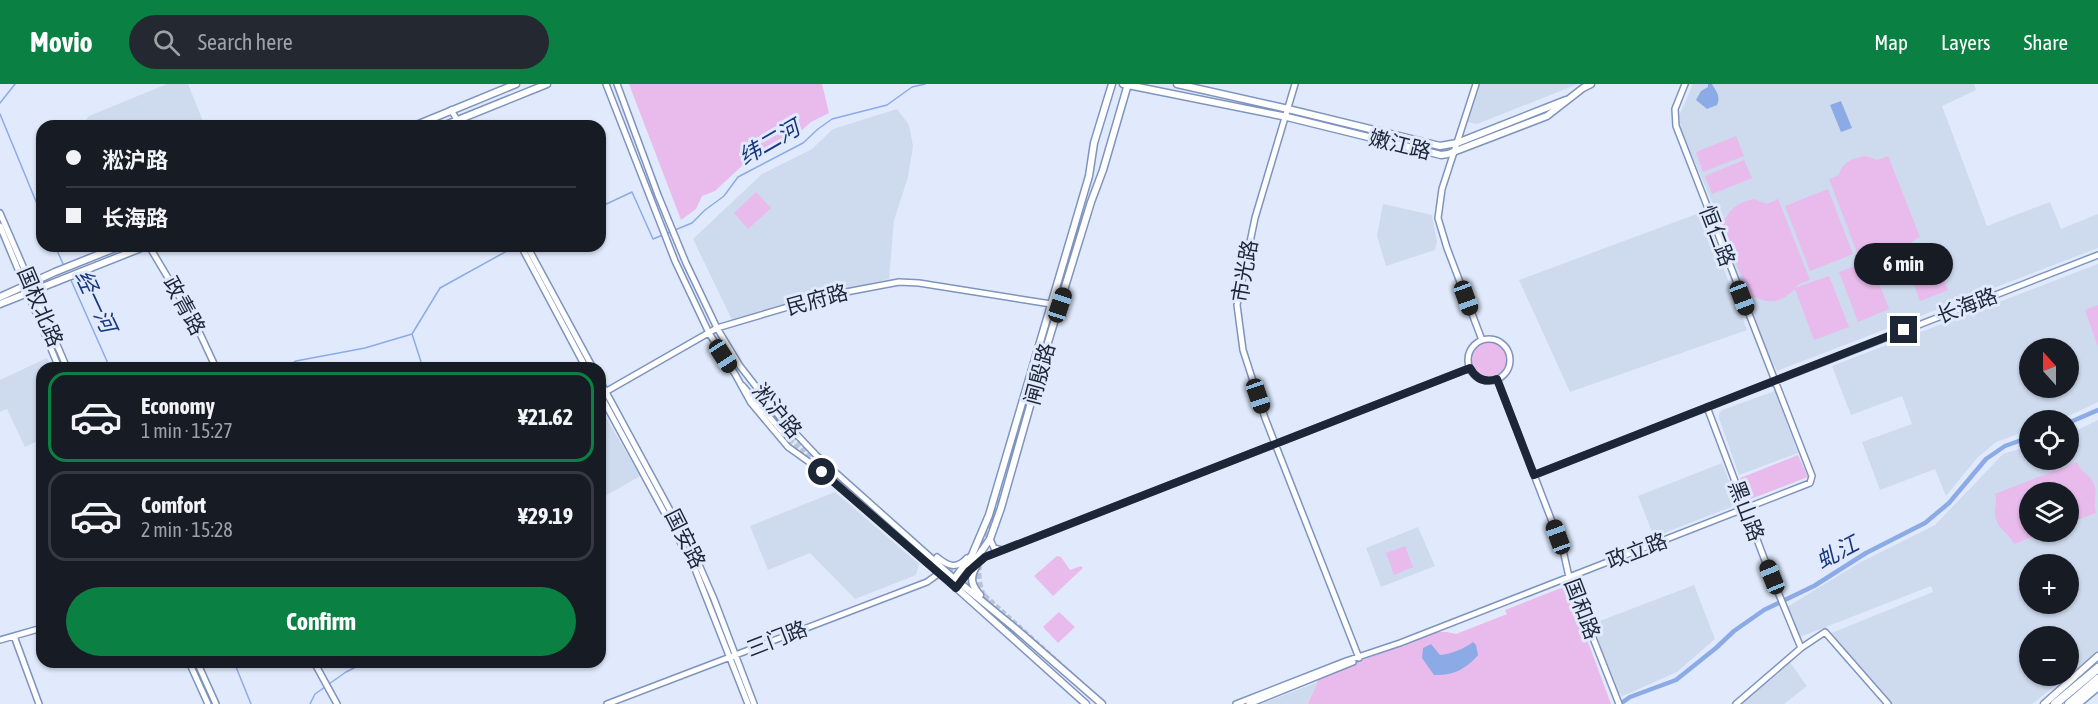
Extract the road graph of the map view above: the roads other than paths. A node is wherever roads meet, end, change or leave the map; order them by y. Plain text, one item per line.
1 (516, 84) edge
2 (547, 84) edge
3 (606, 84) edge
4 (617, 84) edge
5 (1112, 84) edge
6 (1126, 84) edge
7 (1177, 84) edge
8 (1295, 84) edge
9 (1476, 84) edge
10 (1590, 84) edge
11 (1684, 84) edge
12 (1574, 95) junction
13 (1288, 109) junction
14 (451, 110) junction
15 (1104, 113) junction
16 (1118, 117) junction
17 (1287, 117) junction
18 (428, 120) edge
19 (456, 120) edge
20 (464, 120) edge
21 (1456, 143) junction
22 (1454, 152) junction
23 (0, 213) edge
24 (0, 226) edge
25 (104, 252) edge
26 (133, 252) edge
27 (152, 252) edge
28 (528, 252) edge
29 (528, 252) edge
30 (2098, 255) edge
31 (1071, 270) junction
32 (1060, 271) junction
33 (27, 284) junction
34 (31, 292) junction
35 (0, 297) edge
36 (0, 304) edge
37 (1051, 304) junction
38 (717, 328) junction
39 (709, 333) junction
40 (1050, 339) junction
41 (1482, 340) junction
42 (1040, 344) junction
43 (57, 362) edge
44 (64, 362) edge
45 (213, 362) edge
46 (583, 362) edge
47 (590, 362) edge
48 (740, 366) junction
49 (1470, 368) junction
50 (735, 374) junction
51 (1497, 379) junction
52 (1775, 381) junction
53 (1038, 383) junction
54 (606, 392) edge
55 (606, 401) edge
56 (1707, 407) junction
57 (1020, 412) junction
58 (1275, 442) junction
59 (1534, 475) junction
60 (1811, 480) joint
61 (1745, 509) junction
62 (990, 539) junction
63 (976, 548) junction
64 (924, 549) junction
65 (984, 549) junction
66 (1004, 550) junction
67 (978, 562) junction
68 (942, 571) junction
69 (969, 571) junction
70 (1569, 577) junction
71 (955, 583) junction
72 (986, 603) junction
73 (36, 630) edge
74 (14, 636) junction
75 (0, 640) edge
76 (1801, 648) junction
77 (732, 656) junction
78 (2098, 656) edge
79 (1359, 658) junction
80 (192, 668) edge
81 (200, 668) edge
82 (318, 668) edge
83 (2098, 668) edge
84 (2098, 679) edge
85 (2098, 687) edge
86 (335, 701) edge
87 (39, 704) edge
88 (208, 704) edge
89 (216, 704) edge
90 (607, 704) edge
91 (748, 704) edge
92 (754, 704) edge
93 (1086, 704) edge
94 (1102, 704) edge
95 (1236, 704) edge
96 (1249, 704) edge
97 (1619, 704) edge
98 (1736, 704) edge
99 (1888, 704) edge
100 (2044, 704) edge
101 (2055, 704) edge
102 (2069, 704) edge
103 (2078, 704) edge

1 - 14 main road
2 - 20 main road
3 - 39 street, 淞沪路
4 - 38 street, 淞沪路
5 - 15 main road, 闸殷路
6 - 16 main road, 闸殷路
6 - 17 main road, 嫩江路
7 - 13 main road, 嫩江路
8 - 13 street, 市光路
9 - 21 street
10 - 12 main road, 嫩江路
11 - 52 street, 恒仁路
12 - 21 main road, 嫩江路
12 - 22 main road, 嫩江路
13 - 17 street, 市光路
13 - 21 main road, 嫩江路
14 - 18 main road
14 - 19 street
15 - 16 main road
15 - 32 main road, 闸殷路
16 - 31 main road, 闸殷路
17 - 22 main road, 嫩江路
17 - 58 street, 市光路
21 - 22 street
22 - 41 street
23 - 33 street, 国权北路
24 - 33 street, 国权北路
25 - 33 main road
26 - 34 main road
27 - 45 street, 政青路
28 - 46 street
29 - 47 street
30 - 52 street, 长海路
31 - 32 main road
31 - 40 main road, 闸殷路
32 - 37 main road, 闸殷路
33 - 34 street, 国权北路
33 - 35 main road
34 - 36 main road
34 - 43 street, 国权北路
34 - 44 street, 国权北路
37 - 38 street, 民府路
37 - 42 main road, 闸殷路
38 - 39 street, 民府路
38 - 48 street, 淞沪路
39 - 50 street, 淞沪路
39 - 54 street, 民府路
40 - 42 main road
40 - 53 main road, 闸殷路
41 - 49 street
41 - 51 street
42 - 57 main road, 闸殷路
48 - 50 street
48 - 64 street, 淞沪路
49 - 51 street
49 - 58 street
50 - 68 street, 淞沪路
51 - 59 street, 国和路
52 - 56 street, 长海路
52 - 60 street, 恒仁路
53 - 57 main road
53 - 62 main road, 闸殷路
55 - 77 street, 国安路
56 - 59 street, 长海路
56 - 61 street, 黑山路
57 - 63 main road, 闸殷路
58 - 66 street
58 - 79 street, 市光路
59 - 70 street, 国和路
60 - 61 street, 政立路
61 - 70 street, 政立路
61 - 76 street, 黑山路
62 - 65 main road, 闸殷路
62 - 66 street
63 - 64 street
63 - 71 main road, 闸殷路
64 - 68 street, 淞沪路
65 - 67 main road
65 - 69 main road, 闸殷路
66 - 67 street
67 - 69 street
67 - 72 main road
68 - 71 street, 淞沪路
68 - 77 street, 三门路
69 - 71 main road, 闸殷路
70 - 79 street, 政立路
70 - 97 street, 国和路
71 - 72 main road, 淞沪路
71 - 93 main road, 淞沪路
72 - 94 main road, 淞沪路
73 - 74 street
74 - 75 street
74 - 87 street
76 - 98 street
76 - 99 street
77 - 90 street, 三门路
77 - 91 street, 国安路
77 - 92 street, 国安路
78 - 100 main road
79 - 95 street, 政立路
79 - 96 street, 政立路
80 - 88 street
81 - 89 street
82 - 86 street
83 - 101 highway
84 - 102 highway
85 - 103 main road

